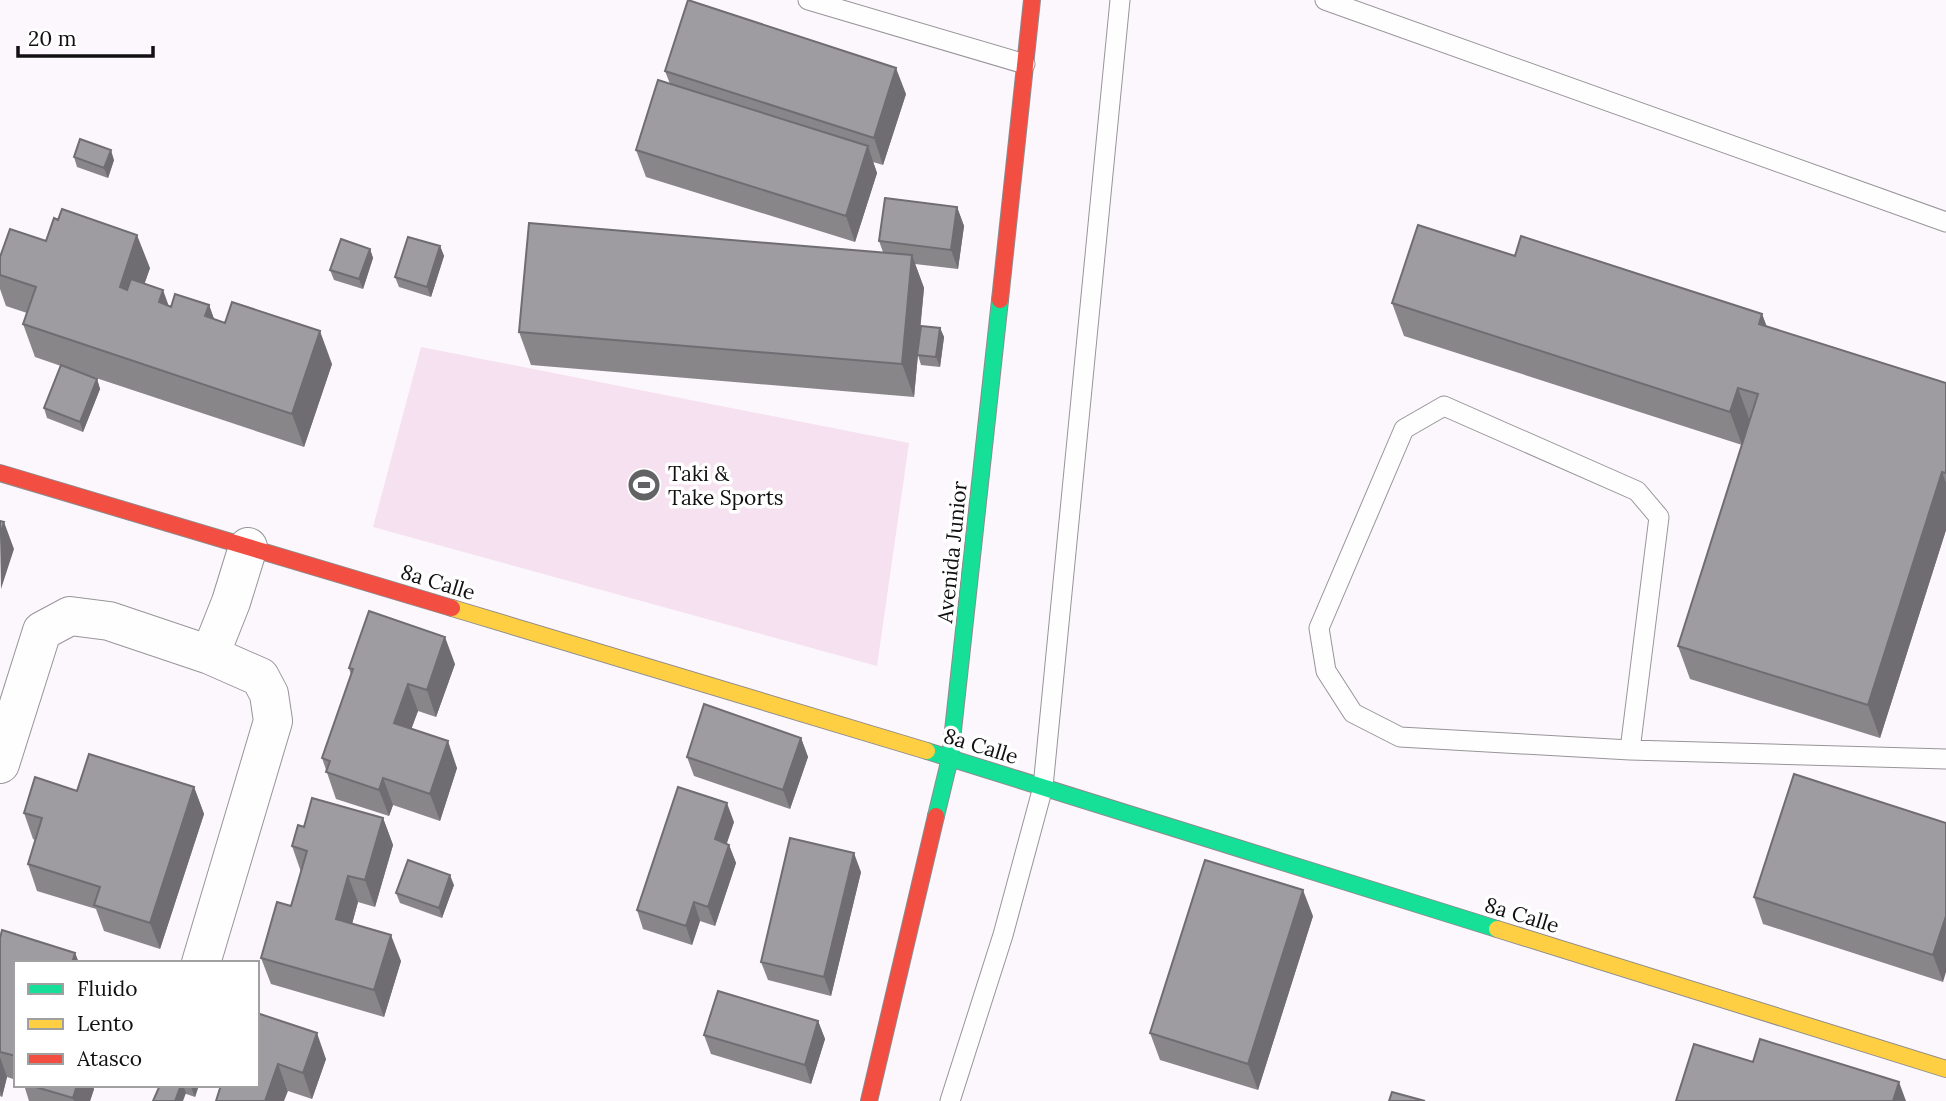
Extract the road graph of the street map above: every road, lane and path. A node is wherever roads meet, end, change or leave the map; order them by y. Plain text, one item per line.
1 (808, 0) edge
2 (1032, 0) edge
3 (1121, 0) edge
4 (1325, 0) edge
5 (1025, 64) junction
6 (1946, 222) edge
7 (0, 473) edge
8 (248, 547) junction
9 (210, 655) junction
10 (1630, 750) junction
11 (950, 758) junction
12 (1946, 759) edge
13 (0, 764) edge
14 (1043, 787) junction
15 (202, 961) edge
16 (1946, 1069) edge
17 (869, 1101) edge
18 (950, 1101) edge

1 - 5 lane
2 - 5 street, Avenida Junior
3 - 14 lane
4 - 6 lane
5 - 11 street, Avenida Junior
7 - 8 street, 8a Calle
8 - 9 street
8 - 11 street, 8a Calle
9 - 13 street
9 - 15 street
10 - 10 lane
10 - 12 lane
11 - 14 street, 8a Calle
11 - 17 street, Avenida Junior
14 - 16 street, 8a Calle
14 - 18 lane

